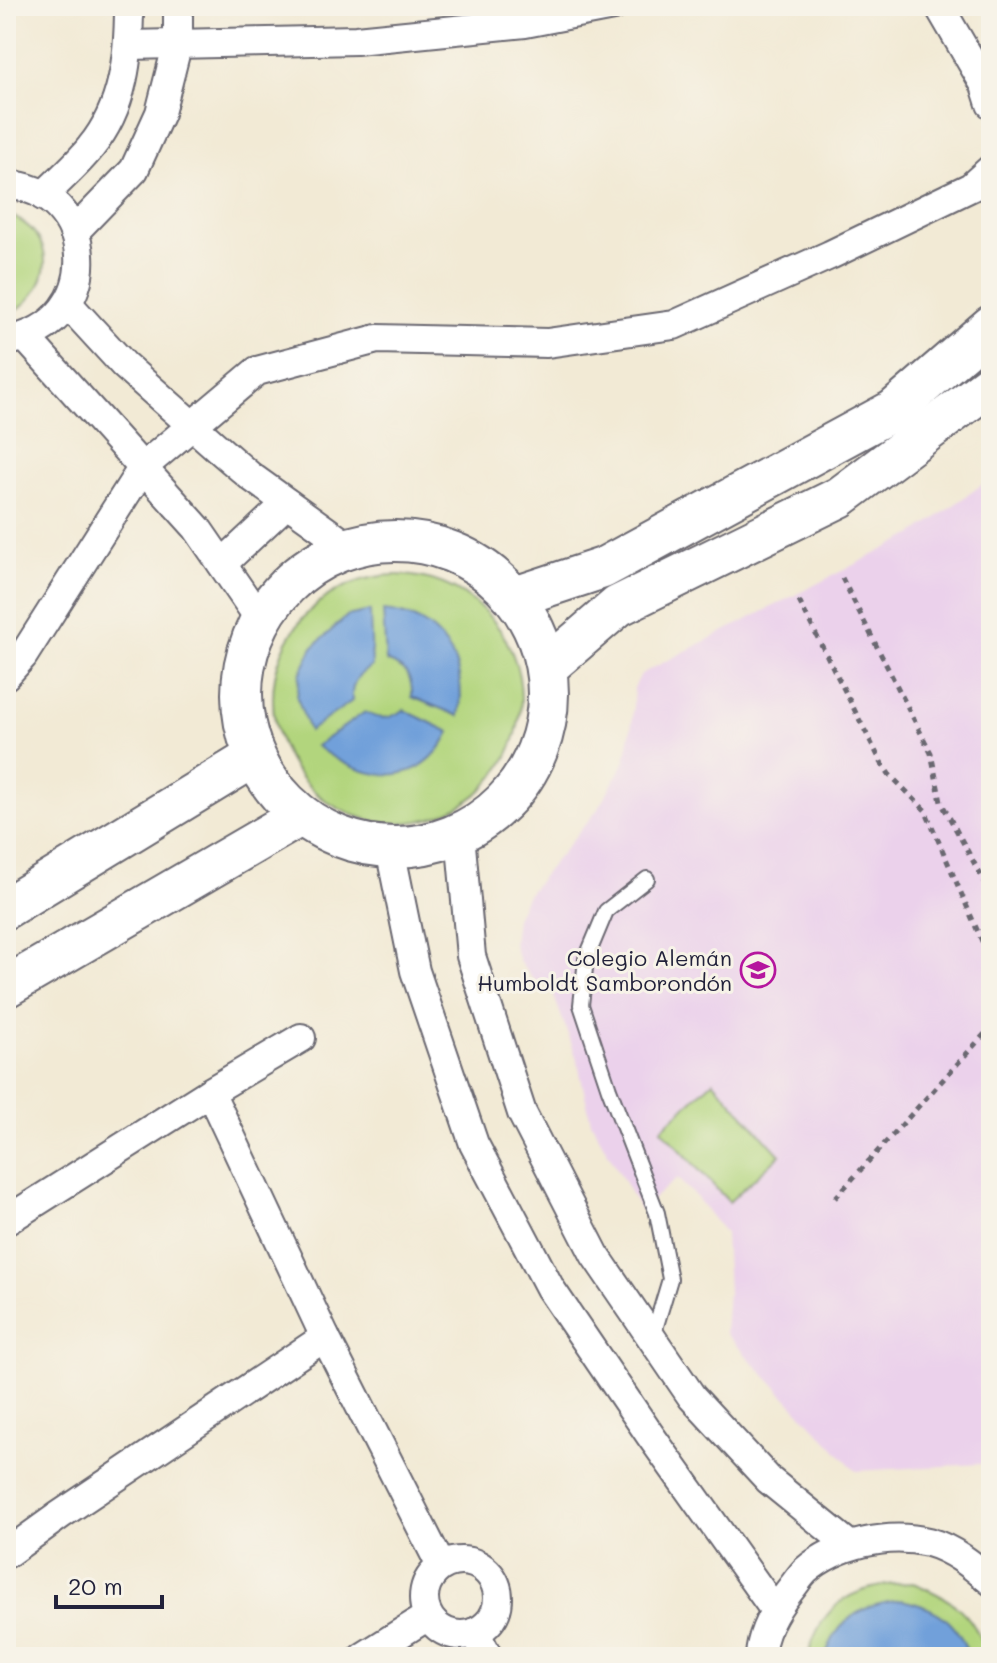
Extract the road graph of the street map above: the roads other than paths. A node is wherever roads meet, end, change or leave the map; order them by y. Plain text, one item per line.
1 (129, 6) edge
2 (178, 6) edge
3 (613, 6) edge
4 (939, 6) edge
5 (178, 42) junction
6 (129, 45) junction
7 (991, 104) edge
8 (991, 169) edge
9 (6, 185) edge
10 (43, 196) junction
11 (74, 232) junction
12 (68, 304) junction
13 (991, 326) edge
14 (16, 340) edge
15 (991, 384) edge
16 (193, 425) junction
17 (143, 467) junction
18 (287, 503) junction
19 (350, 548) junction
20 (222, 564) junction
21 (515, 597) junction
22 (261, 621) junction
23 (547, 667) junction
24 (6, 675) edge
25 (254, 757) junction
26 (300, 816) junction
27 (460, 834) junction
28 (390, 849) junction
29 (647, 879) dead end
30 (6, 908) edge
31 (6, 987) edge
32 (301, 1038) dead end
33 (210, 1092) junction
34 (6, 1221) edge
35 (325, 1337) junction
36 (652, 1339) junction
37 (849, 1545) junction
38 (6, 1554) edge
39 (441, 1566) junction
40 (991, 1581) edge
41 (774, 1609) junction
42 (428, 1616) junction
43 (475, 1632) junction
44 (363, 1657) edge
45 (488, 1657) edge
46 (760, 1657) edge

1 - 6 street
2 - 5 street
3 - 5 street
4 - 7 street
5 - 6 street
5 - 11 street
6 - 10 street
8 - 16 street
9 - 10 street
10 - 11 street
11 - 12 street
12 - 14 street
12 - 16 street
13 - 21 street
14 - 17 street
15 - 23 street
16 - 17 street
16 - 18 street
17 - 20 street
17 - 24 street
18 - 19 street
18 - 20 street
19 - 21 street
19 - 22 street
20 - 22 street
21 - 23 street
22 - 25 street
23 - 27 street
25 - 26 street
25 - 30 street
26 - 28 street
26 - 31 street
27 - 28 street
27 - 36 street
28 - 41 street
29 - 36 lane
32 - 33 street
33 - 34 street
33 - 35 street
35 - 38 street
35 - 39 street
36 - 37 street
37 - 40 street
37 - 41 street
39 - 42 street
39 - 43 street
41 - 46 street
42 - 43 street
42 - 44 street
43 - 45 street

